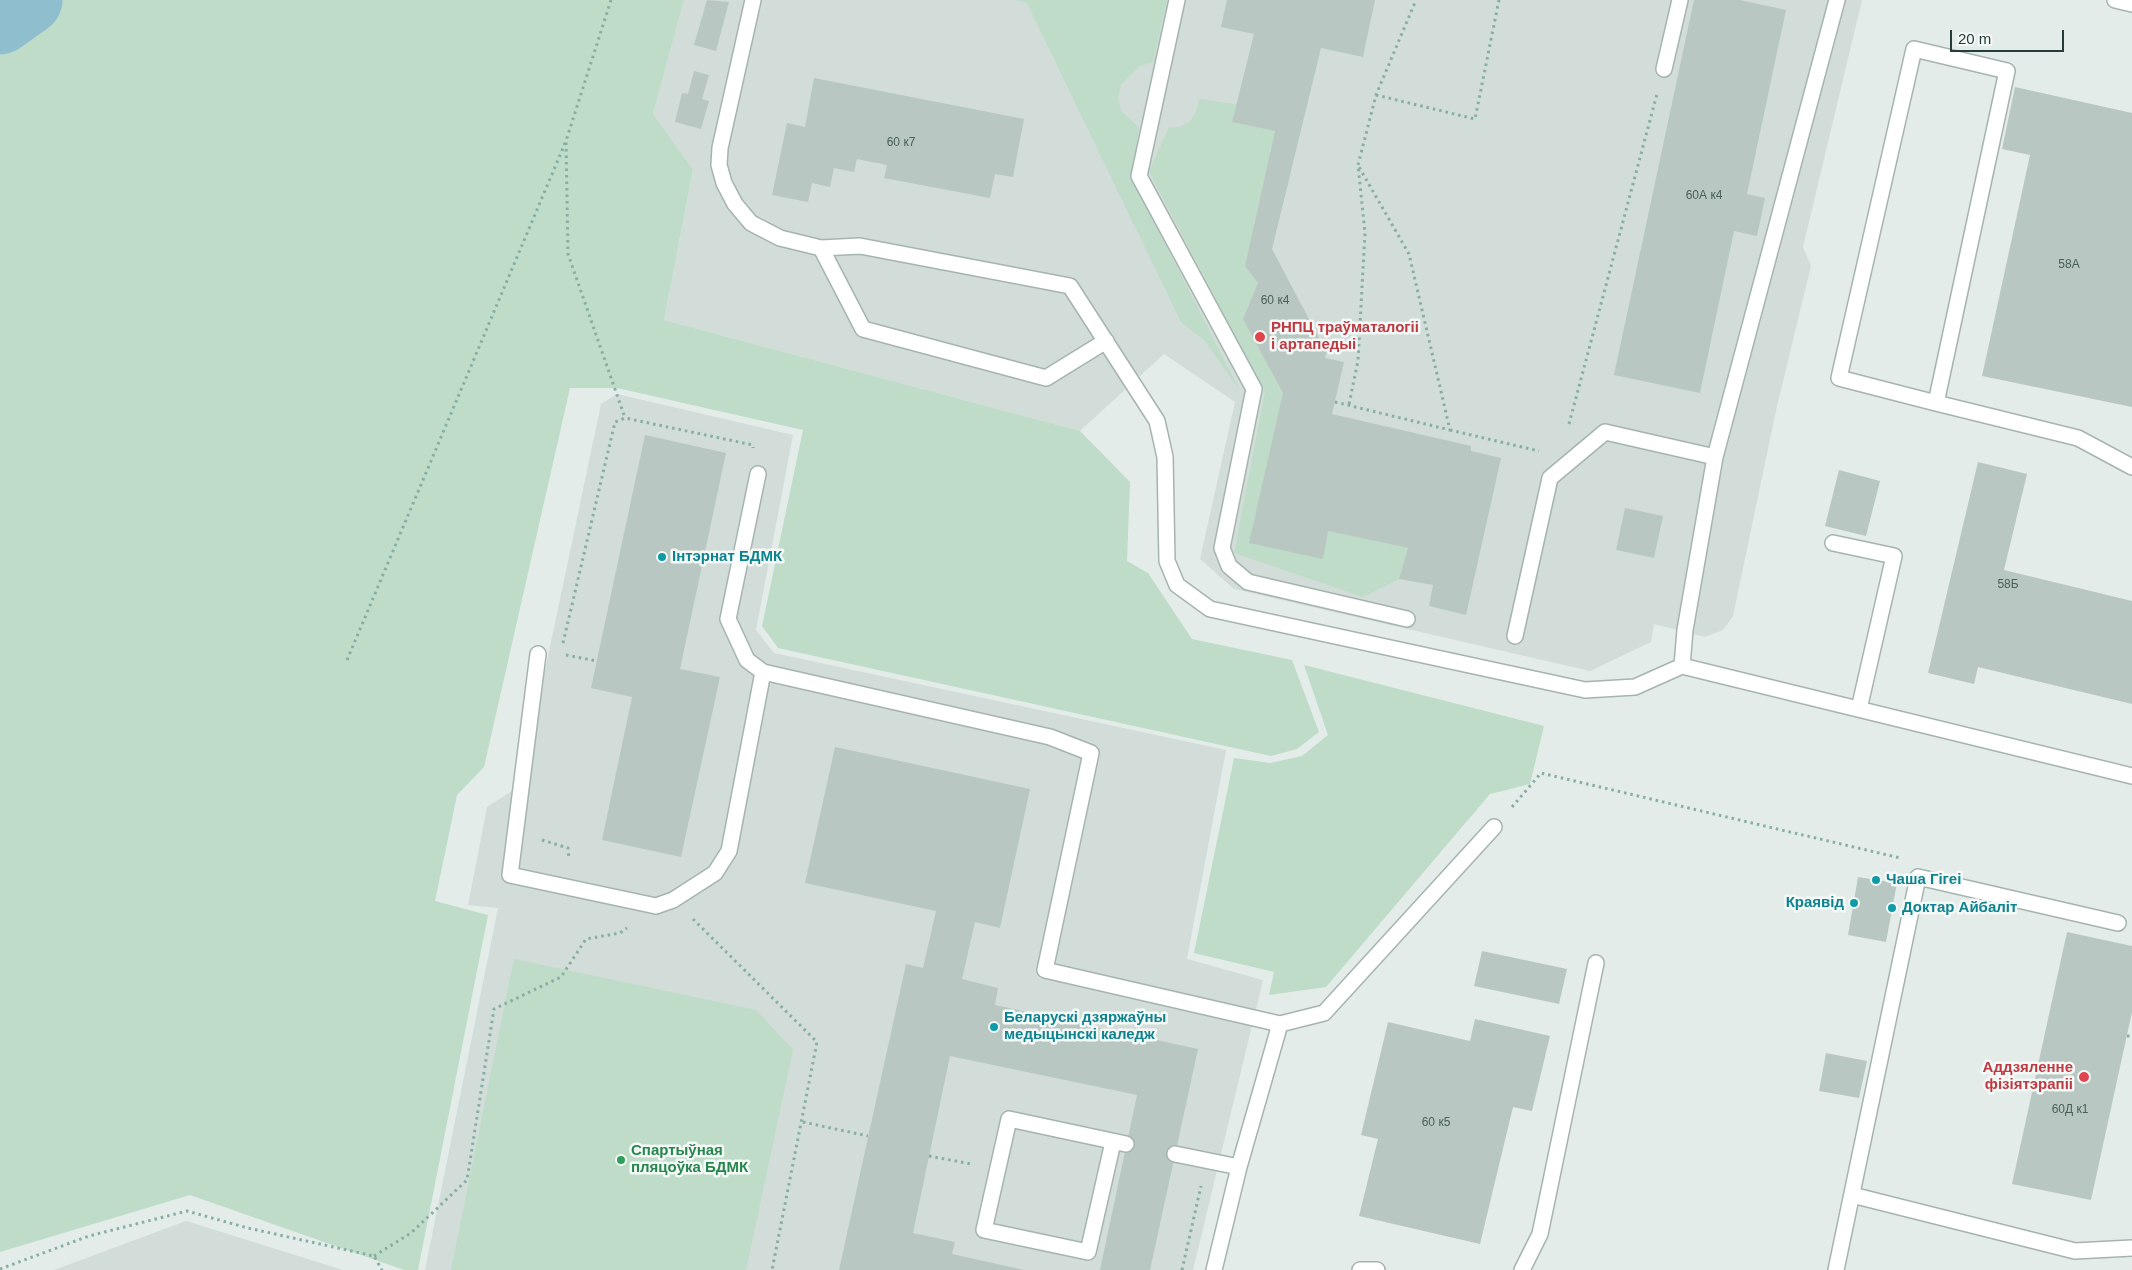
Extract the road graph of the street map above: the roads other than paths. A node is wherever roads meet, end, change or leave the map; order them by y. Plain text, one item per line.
1 (753, 0) edge
2 (1177, 0) edge
3 (1680, 0) edge
4 (1837, 0) edge
5 (2115, 0) edge
6 (2132, 4) edge
7 (1664, 69) road end
8 (821, 248) junction
9 (1106, 341) junction
10 (1936, 403) junction
11 (1715, 457) junction
12 (2132, 467) edge
13 (758, 474) road end
14 (1833, 543) dead end
15 (1407, 619) dead end
16 (1515, 636) dead end
17 (538, 654) dead end
18 (1682, 666) junction
19 (763, 672) junction
20 (1859, 709) junction
21 (2132, 776) edge
22 (1494, 827) road end
23 (2118, 923) dead end
24 (1596, 963) dead end
25 (1280, 1024) junction
26 (1120, 1143) joint
27 (1175, 1154) dead end
28 (1239, 1167) junction
29 (1852, 1195) junction
30 (2132, 1248) edge
31 (1214, 1270) edge
32 (1360, 1270) edge
33 (1377, 1270) edge
34 (1522, 1270) edge
35 (1836, 1270) edge

1 - 8 lane
2 - 15 lane
3 - 7 lane
4 - 11 lane
5 - 6 lane
8 - 9 lane
8 - 9 lane
9 - 18 lane
10 - 10 lane
10 - 12 lane
11 - 16 lane
11 - 18 lane
13 - 19 lane
14 - 20 lane
17 - 19 lane
18 - 20 lane
19 - 25 lane
20 - 21 lane
22 - 25 lane
23 - 29 lane
24 - 34 lane
25 - 28 lane
26 - 26 lane
27 - 28 lane
28 - 31 lane
29 - 30 lane
29 - 35 lane
32 - 33 lane

